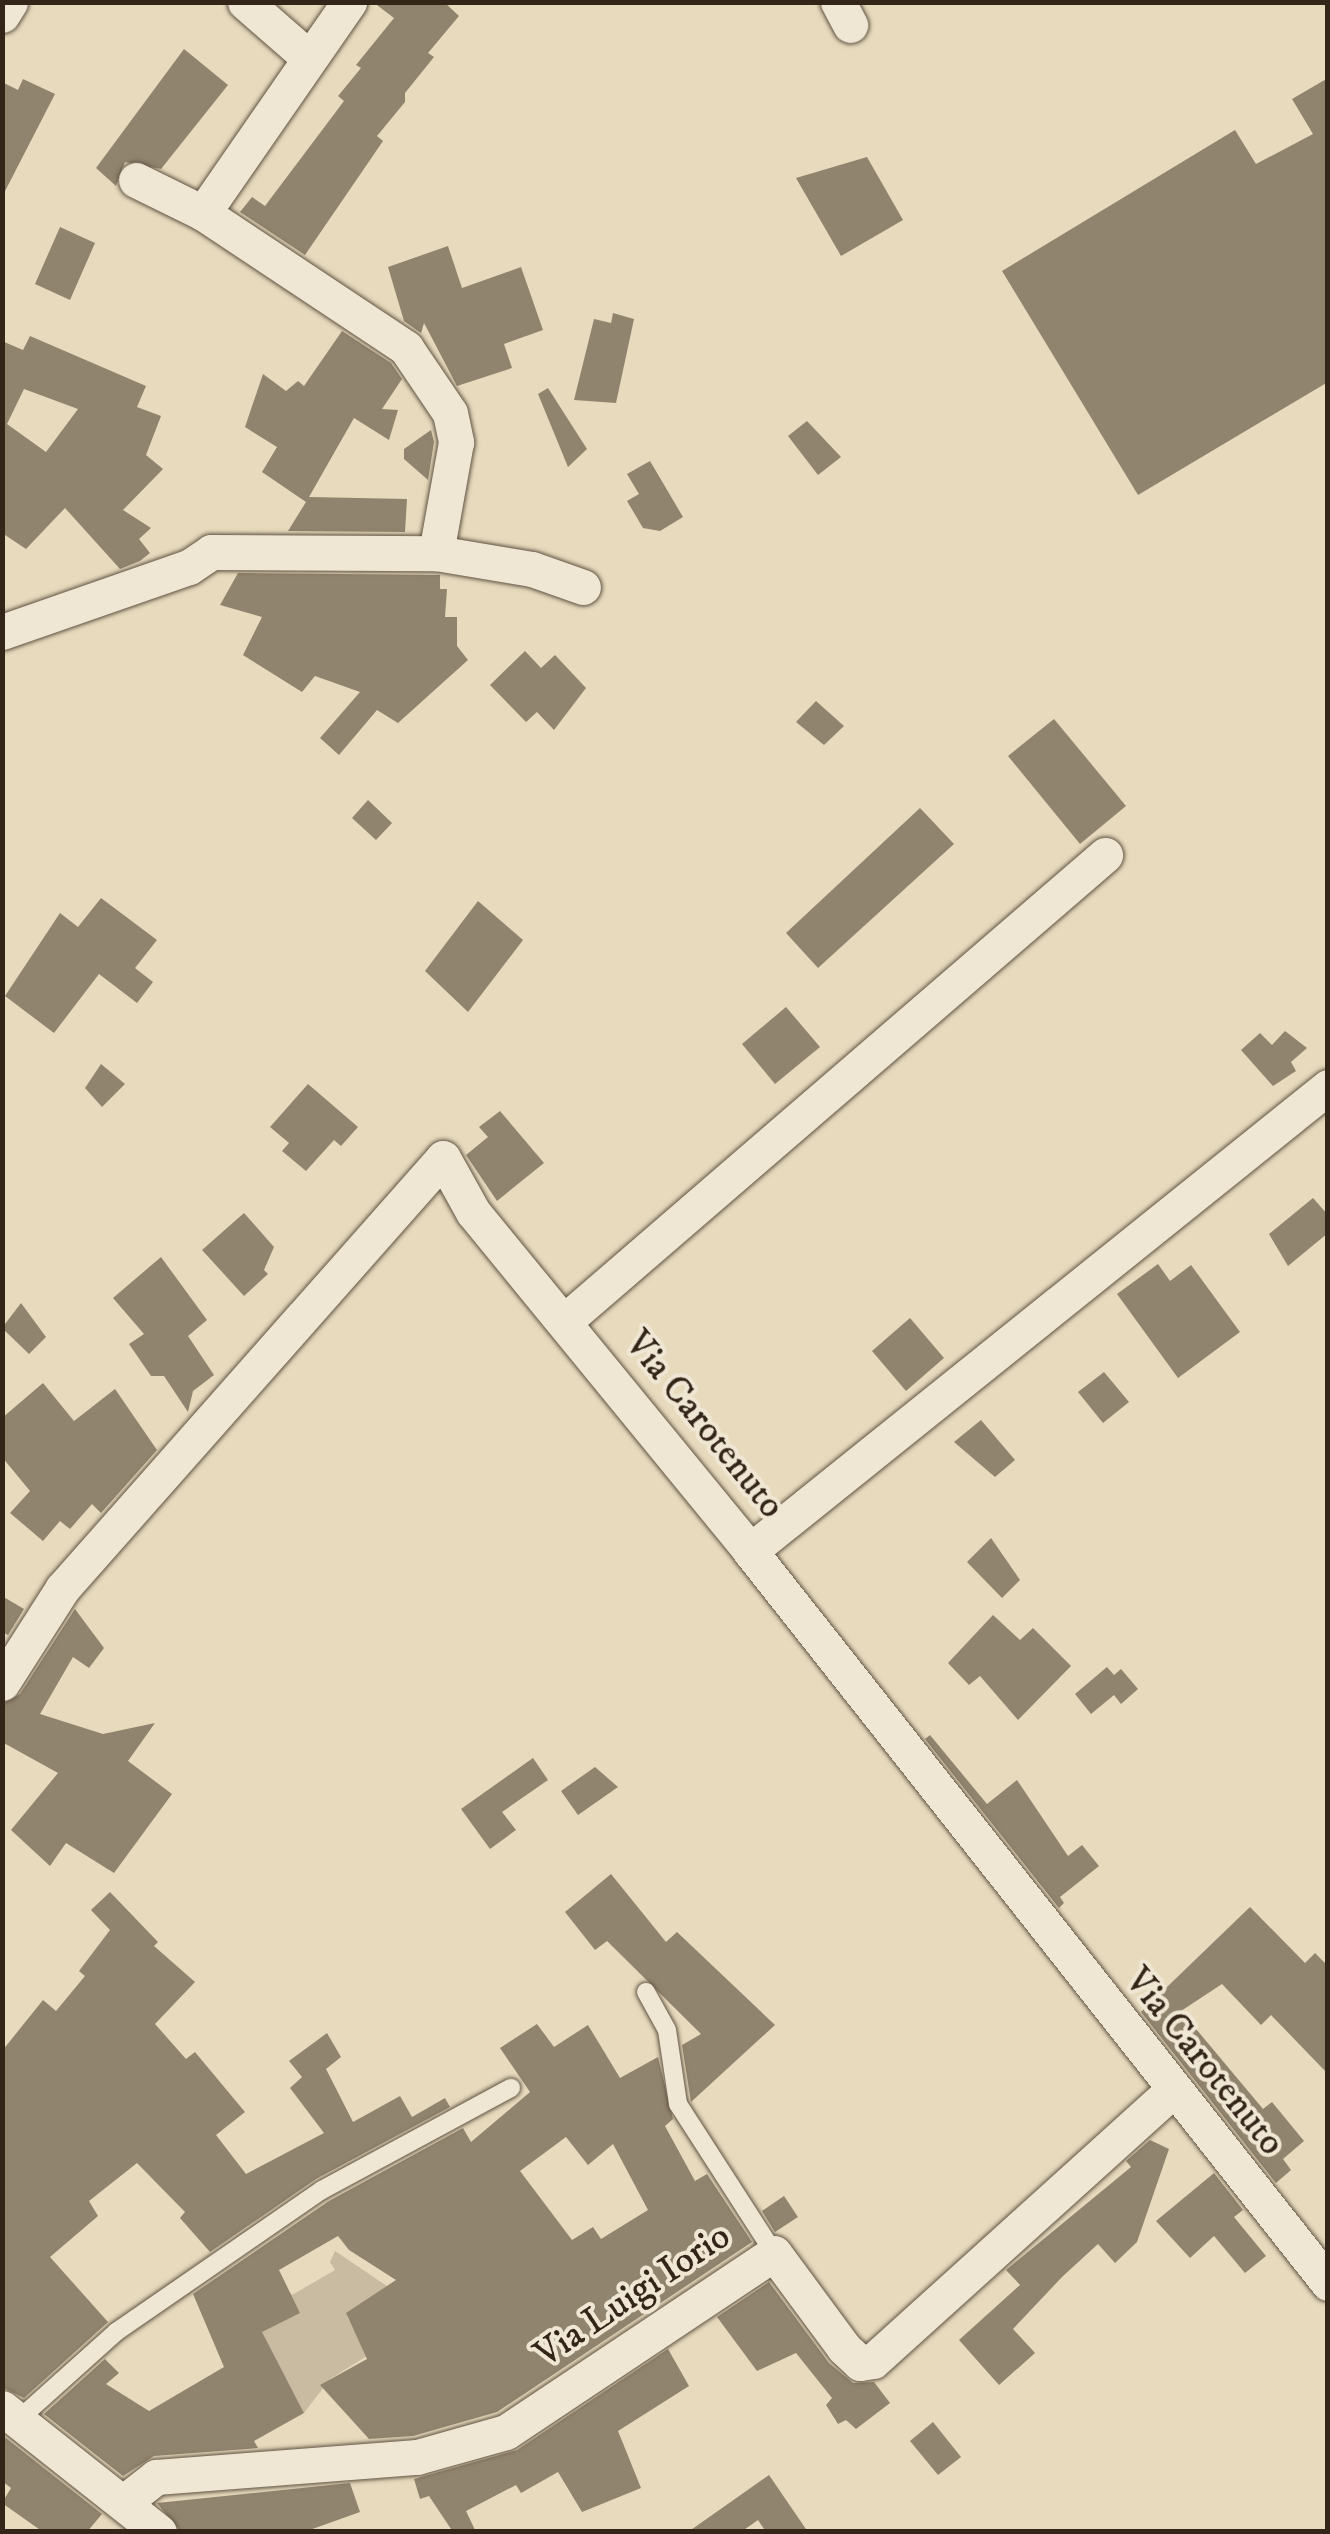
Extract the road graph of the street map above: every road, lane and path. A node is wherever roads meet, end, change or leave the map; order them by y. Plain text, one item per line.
1 (10, 2) edge
2 (244, 2) edge
3 (349, 2) edge
4 (2, 15) edge
5 (308, 57) junction
6 (136, 180) dead end
7 (203, 213) junction
8 (436, 552) junction
9 (583, 587) dead end
10 (2, 632) edge
11 (1105, 854) dead end
12 (1328, 1086) edge
13 (566, 1320) junction
14 (750, 1551) junction
15 (2, 1682) edge
16 (646, 1992) dead end
17 (511, 2088) dead end
18 (1171, 2092) junction
19 (774, 2253) junction
20 (1328, 2283) edge
21 (10, 2414) edge
22 (124, 2502) junction
23 (160, 2532) edge

1 - 4 street
2 - 5 street
3 - 5 street
5 - 7 street
6 - 7 street
7 - 8 street
8 - 9 street
8 - 10 street
11 - 13 street
12 - 14 street
13 - 14 street, Via Carotenuto
13 - 15 street, Via Carotenuto
14 - 18 street, Via Carotenuto
16 - 19 lane
17 - 21 lane
18 - 19 street, Via Luigi Iorio
18 - 20 street, Via Carotenuto
19 - 22 street, Via Luigi Iorio
21 - 22 street
22 - 23 street

